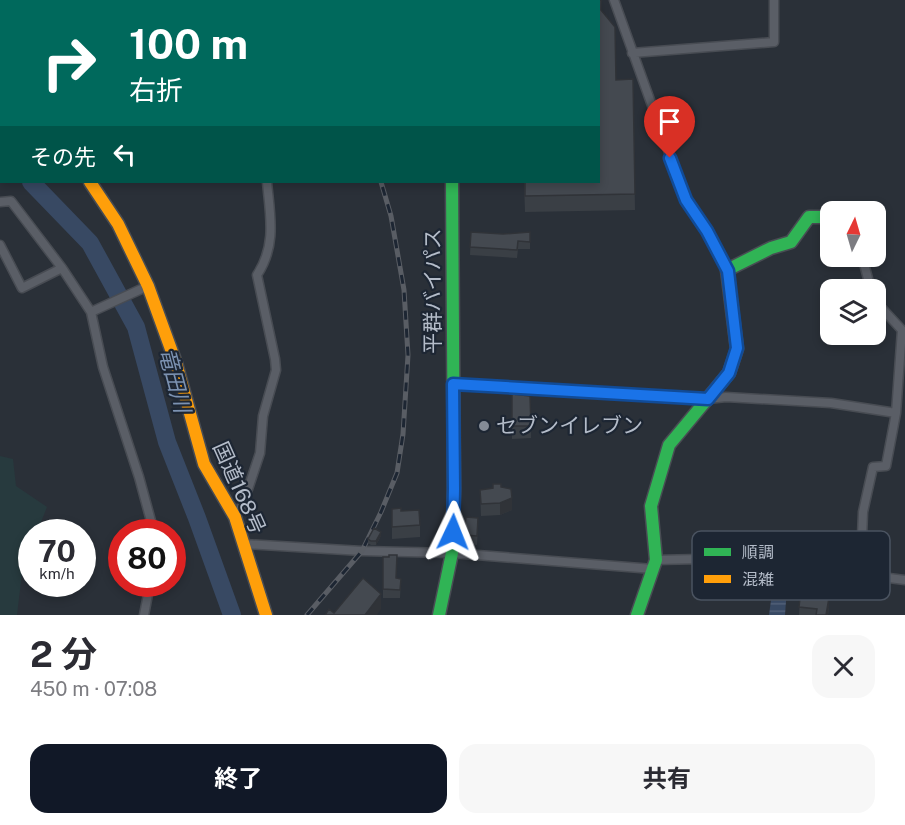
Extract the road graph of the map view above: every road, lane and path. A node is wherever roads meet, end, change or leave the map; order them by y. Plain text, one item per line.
1 (614, 0) edge
2 (774, 0) edge
3 (632, 53) junction
4 (91, 183) edge
5 (267, 183) edge
6 (452, 183) edge
7 (0, 202) edge
8 (820, 217) edge
9 (0, 245) edge
10 (62, 268) junction
11 (728, 271) junction
12 (148, 286) junction
13 (91, 312) junction
14 (886, 313) edge
15 (453, 384) junction
16 (708, 399) junction
17 (896, 413) junction
18 (235, 517) junction
19 (151, 519) edge
20 (863, 531) edge
21 (244, 544) junction
22 (452, 553) junction
23 (692, 560) edge
24 (654, 564) junction
25 (890, 578) edge
26 (905, 580) edge
27 (147, 597) edge
28 (144, 615) edge
29 (266, 615) edge
30 (439, 615) edge
31 (637, 615) edge

1 - 3 street
2 - 3 street
3 - 11 street
4 - 12 main road, 国道168号
5 - 18 street
6 - 15 main road, 平群バイパス
7 - 10 street
8 - 11 main road
9 - 10 street
10 - 13 street
11 - 16 main road
12 - 13 street
12 - 18 main road, 国道168号
13 - 19 street
14 - 17 street
15 - 16 street
15 - 22 main road, 平群バイパス
16 - 17 street
16 - 24 main road
17 - 20 street
18 - 21 main road, 国道168号
21 - 22 street
21 - 29 main road, 国道168号
22 - 24 street
22 - 30 main road, 平群バイパス
23 - 24 street
24 - 31 main road
25 - 26 street
27 - 28 street

